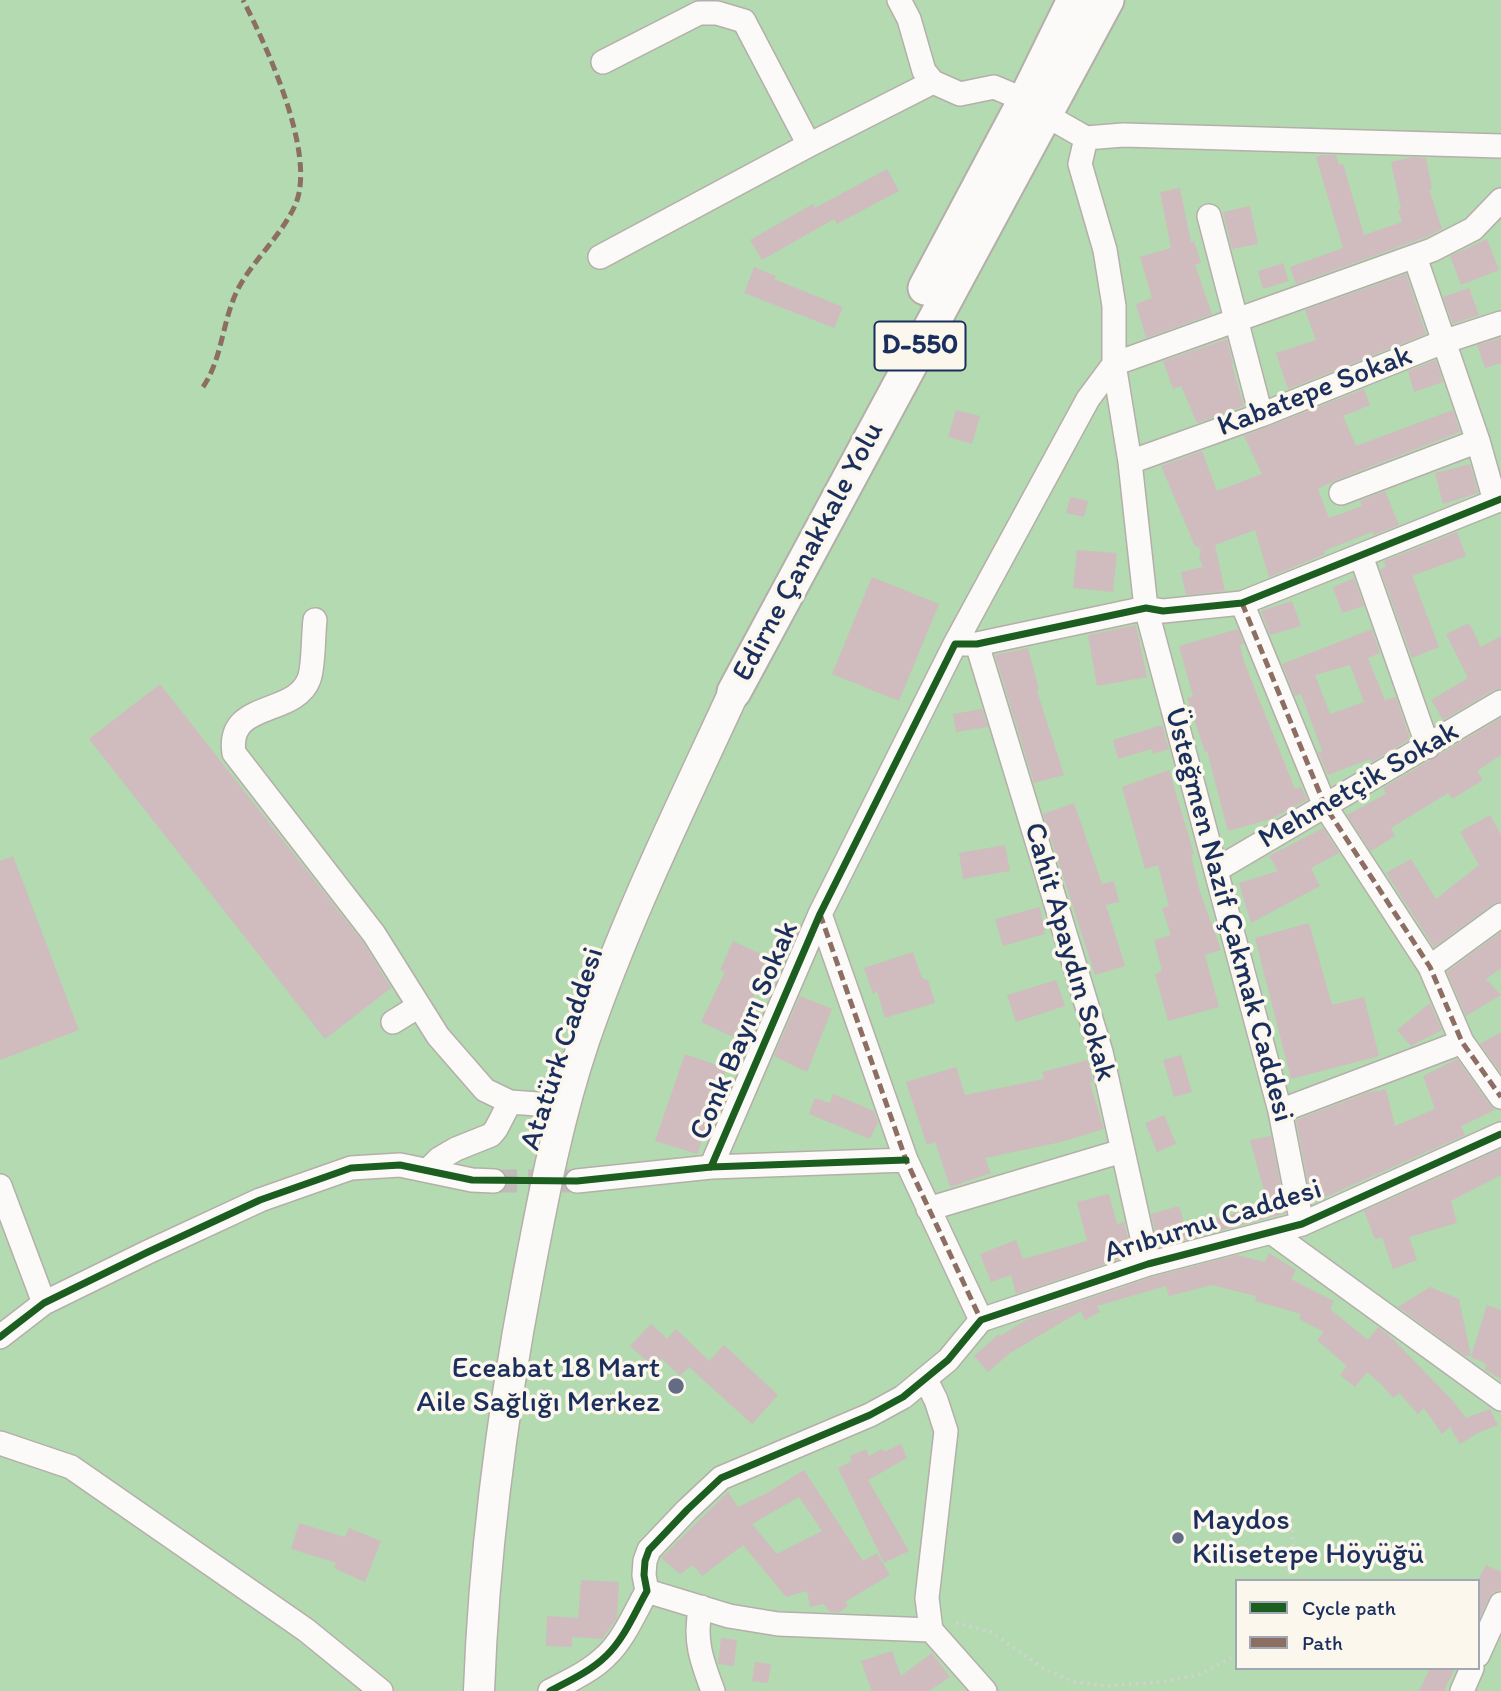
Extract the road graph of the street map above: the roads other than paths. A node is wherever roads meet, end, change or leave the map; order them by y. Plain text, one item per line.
1 (899, 0) edge
2 (1074, 0) edge
3 (1107, 0) edge
4 (603, 62) dead end
5 (933, 82) junction
6 (1034, 107) junction
7 (1086, 138) junction
8 (809, 145) junction
9 (1501, 146) edge
10 (1501, 200) edge
11 (1209, 216) dead end
12 (600, 257) dead end
13 (1415, 257) junction
14 (1235, 321) junction
15 (1501, 323) edge
16 (1443, 342) junction
17 (1114, 364) junction
18 (1261, 415) junction
19 (1478, 441) junction
20 (1130, 462) junction
21 (1341, 493) dead end
22 (1498, 500) edge
23 (1361, 556) junction
24 (1242, 603) junction
25 (1146, 608) junction
26 (315, 620) dead end
27 (966, 644) junction
28 (734, 692) joint
29 (1501, 702) edge
30 (1428, 747) junction
31 (1325, 806) junction
32 (1216, 870) junction
33 (820, 914) junction
34 (1501, 915) edge
35 (1430, 967) junction
36 (419, 1006) junction
37 (393, 1022) dead end
38 (1462, 1042) junction
39 (1501, 1097) edge
40 (510, 1102) junction
41 (565, 1106) junction
42 (1280, 1111) junction
43 (1501, 1134) edge
44 (1122, 1151) junction
45 (906, 1160) junction
46 (712, 1167) junction
47 (428, 1171) junction
48 (494, 1181) tunnel mouth
49 (578, 1181) tunnel mouth
50 (0, 1186) edge
51 (928, 1209) junction
52 (1302, 1224) junction
53 (1271, 1232) junction
54 (1148, 1264) junction
55 (44, 1303) junction
56 (981, 1320) junction
57 (0, 1337) edge
58 (926, 1380) junction
59 (1501, 1399) edge
60 (0, 1443) edge
61 (647, 1591) junction
62 (1501, 1605) edge
63 (701, 1607) junction
64 (931, 1630) junction
65 (1480, 1651) edge
66 (1471, 1670) edge
67 (380, 1691) edge
68 (479, 1691) edge
69 (550, 1691) edge
70 (713, 1691) edge
71 (985, 1691) edge
72 (1462, 1691) edge

1 - 5 street
2 - 6 highway, Edirne Çanakkale Yolu / D-550
3 - 6 highway, Edirne Çanakkale Yolu / D-550
4 - 8 street
5 - 6 street
5 - 8 street
6 - 7 street
6 - 28 highway, Edirne Çanakkale Yolu / D-550
7 - 9 street
7 - 17 street, Üsteğmen Nazif Çakmak Caddesi
8 - 12 street
10 - 13 street
11 - 14 street
13 - 14 street
13 - 16 street
14 - 17 street
14 - 18 street
15 - 16 street, Kabatepe Sokak
16 - 18 street, Kabatepe Sokak
16 - 19 street
17 - 20 street, Üsteğmen Nazif Çakmak Caddesi
17 - 27 street
18 - 20 street, Kabatepe Sokak
19 - 21 street
19 - 22 street
20 - 25 street, Üsteğmen Nazif Çakmak Caddesi
22 - 23 street
23 - 24 street
23 - 30 street
24 - 25 street
24 - 31 street
25 - 27 street
25 - 32 street, Üsteğmen Nazif Çakmak Caddesi
26 - 36 street
27 - 33 street
27 - 44 street, Cahit Apaydın Sokak
28 - 41 main road, Atatürk Caddesi / D-550
29 - 30 street, Mehmetçik Sokak
30 - 31 street, Mehmetçik Sokak
31 - 32 street, Mehmetçik Sokak
31 - 35 street
32 - 42 street, Üsteğmen Nazif Çakmak Caddesi
33 - 45 street, Conk Bayırı Sokak
33 - 46 street, Conk Bayırı Sokak
34 - 35 street
35 - 38 street
36 - 37 street
36 - 40 street
38 - 39 street
38 - 42 street
40 - 41 street
40 - 47 street
41 - 68 main road, Atatürk Caddesi / D-550
42 - 52 street, Üsteğmen Nazif Çakmak Caddesi
43 - 52 street, Arıburnu Caddesi
44 - 51 street
44 - 54 street, Cahit Apaydın Sokak
45 - 46 street, Conk Bayırı Sokak
45 - 51 street, Conk Bayırı Sokak
46 - 49 street, Conk Bayırı Sokak
47 - 48 street
47 - 55 street
50 - 55 street
51 - 56 street, Conk Bayırı Sokak
52 - 53 street, Arıburnu Caddesi
53 - 54 street, Arıburnu Caddesi
53 - 59 street
54 - 56 street, Arıburnu Caddesi
55 - 57 street
56 - 58 street
58 - 61 street
58 - 64 street
60 - 67 street
61 - 63 street
61 - 69 street
62 - 65 street
63 - 64 street
63 - 70 street
64 - 71 street
66 - 72 street

